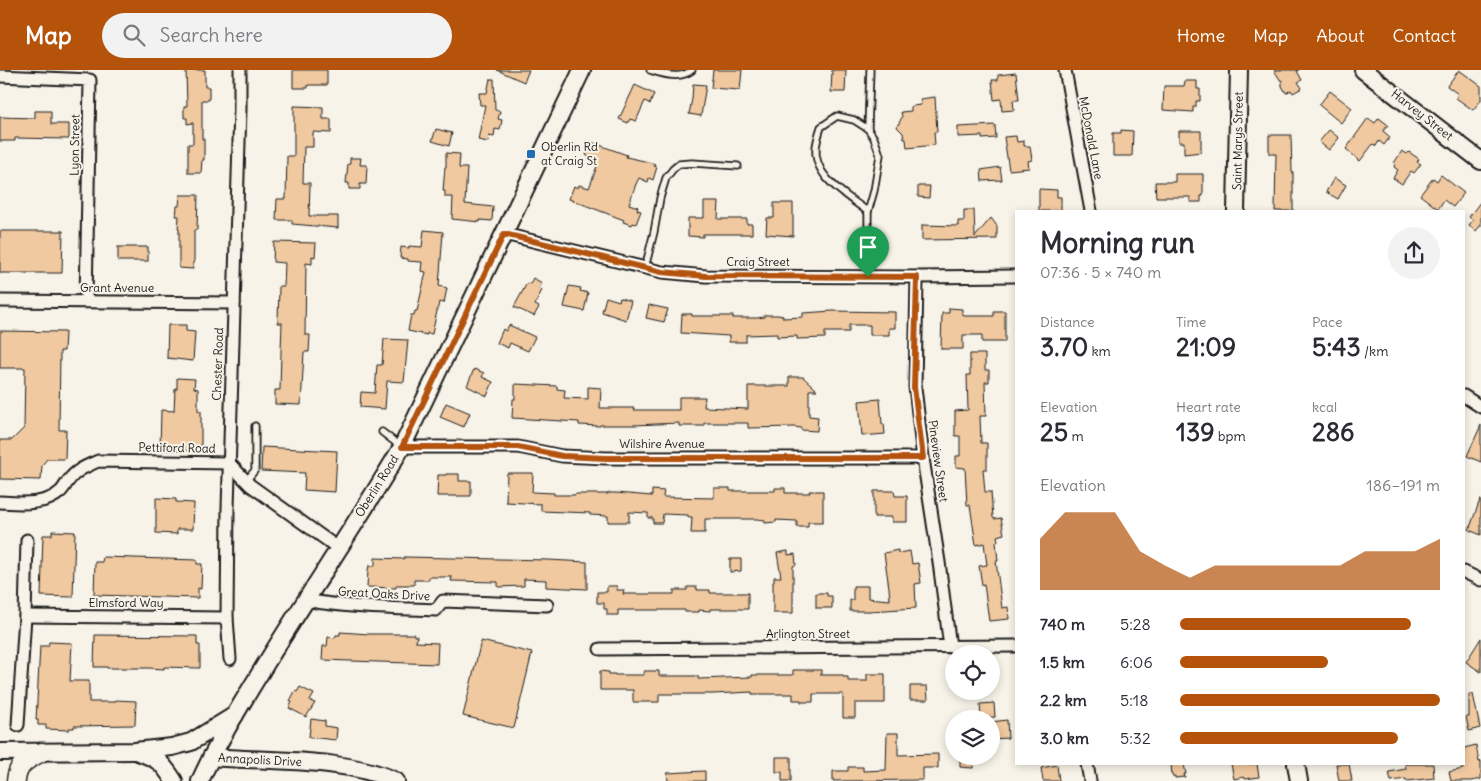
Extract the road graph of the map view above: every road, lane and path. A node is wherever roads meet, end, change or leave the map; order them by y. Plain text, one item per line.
1 (240, 70) edge
2 (582, 70) edge
3 (650, 70) edge
4 (692, 70) edge
5 (870, 70) edge
6 (1065, 70) edge
7 (1239, 70) edge
8 (1363, 70) edge
9 (0, 76) edge
10 (868, 129) junction
11 (1481, 161) edge
12 (738, 166) dead end
13 (1091, 210) edge
14 (1236, 210) edge
15 (868, 212) junction
16 (504, 234) junction
17 (645, 268) junction
18 (1015, 276) edge
19 (868, 277) junction
20 (917, 277) junction
21 (86, 301) junction
22 (0, 302) edge
23 (234, 303) junction
24 (1465, 397) edge
25 (1481, 407) edge
26 (255, 426) dead end
27 (382, 432) dead end
28 (402, 447) junction
29 (923, 458) junction
30 (229, 463) junction
31 (246, 481) junction
32 (0, 502) edge
33 (27, 540) dead end
34 (338, 548) junction
35 (1465, 572) edge
36 (1481, 580) edge
37 (305, 600) junction
38 (547, 605) dead end
39 (25, 616) junction
40 (227, 618) junction
41 (950, 645) edge
42 (1000, 646) edge
43 (1015, 646) edge
44 (945, 647) edge
45 (600, 649) dead end
46 (230, 659) dead end
47 (236, 713) junction
48 (18, 725) dead end
49 (136, 751) junction
50 (0, 752) edge
51 (42, 752) junction
52 (211, 758) junction
53 (1087, 765) edge
54 (1296, 765) edge
55 (16, 781) edge
56 (174, 781) edge
57 (200, 781) edge
58 (396, 781) edge
59 (1090, 781) edge
60 (1299, 781) edge

1 - 23 street, Chester Road
2 - 16 main road, Oberlin Road
3 - 4 lane
5 - 10 lane
6 - 13 street, McDonald Lane
7 - 14 main road, Saint Marys Street
8 - 11 main road, Harvey Street
9 - 21 street, Lyon Street
10 - 15 lane
10 - 15 lane
12 - 17 lane
15 - 19 lane
16 - 17 street, Craig Street
16 - 28 main road, Oberlin Road
17 - 19 street, Craig Street
18 - 20 street, Craig Street
19 - 20 street, Craig Street
20 - 29 street, Pineview Street
21 - 22 street, Grant Avenue
21 - 23 street, Grant Avenue
23 - 30 street, Chester Road
24 - 25 street
26 - 31 lane
27 - 28 lane
28 - 29 street, Wilshire Avenue
28 - 34 main road, Oberlin Road
29 - 41 street, Pineview Street
30 - 31 street, Pettiford Road
30 - 32 street, Pettiford Road
30 - 40 street, Chester Road
31 - 34 street, Pettiford Road
33 - 39 street
34 - 37 main road, Oberlin Road
35 - 36 street
37 - 38 street, Great Oaks Drive
37 - 47 main road, Oberlin Road
39 - 40 street, Elmsford Way
39 - 48 street
40 - 46 street, Chester Road
42 - 43 street, Arlington Street
44 - 45 street, Arlington Street
47 - 49 main road
47 - 52 main road, Oberlin Road
49 - 51 main road
49 - 56 main road
50 - 51 main road
51 - 55 main road
52 - 57 main road, Oberlin Road
52 - 58 main road, Annapolis Drive
53 - 59 street
54 - 60 main road

